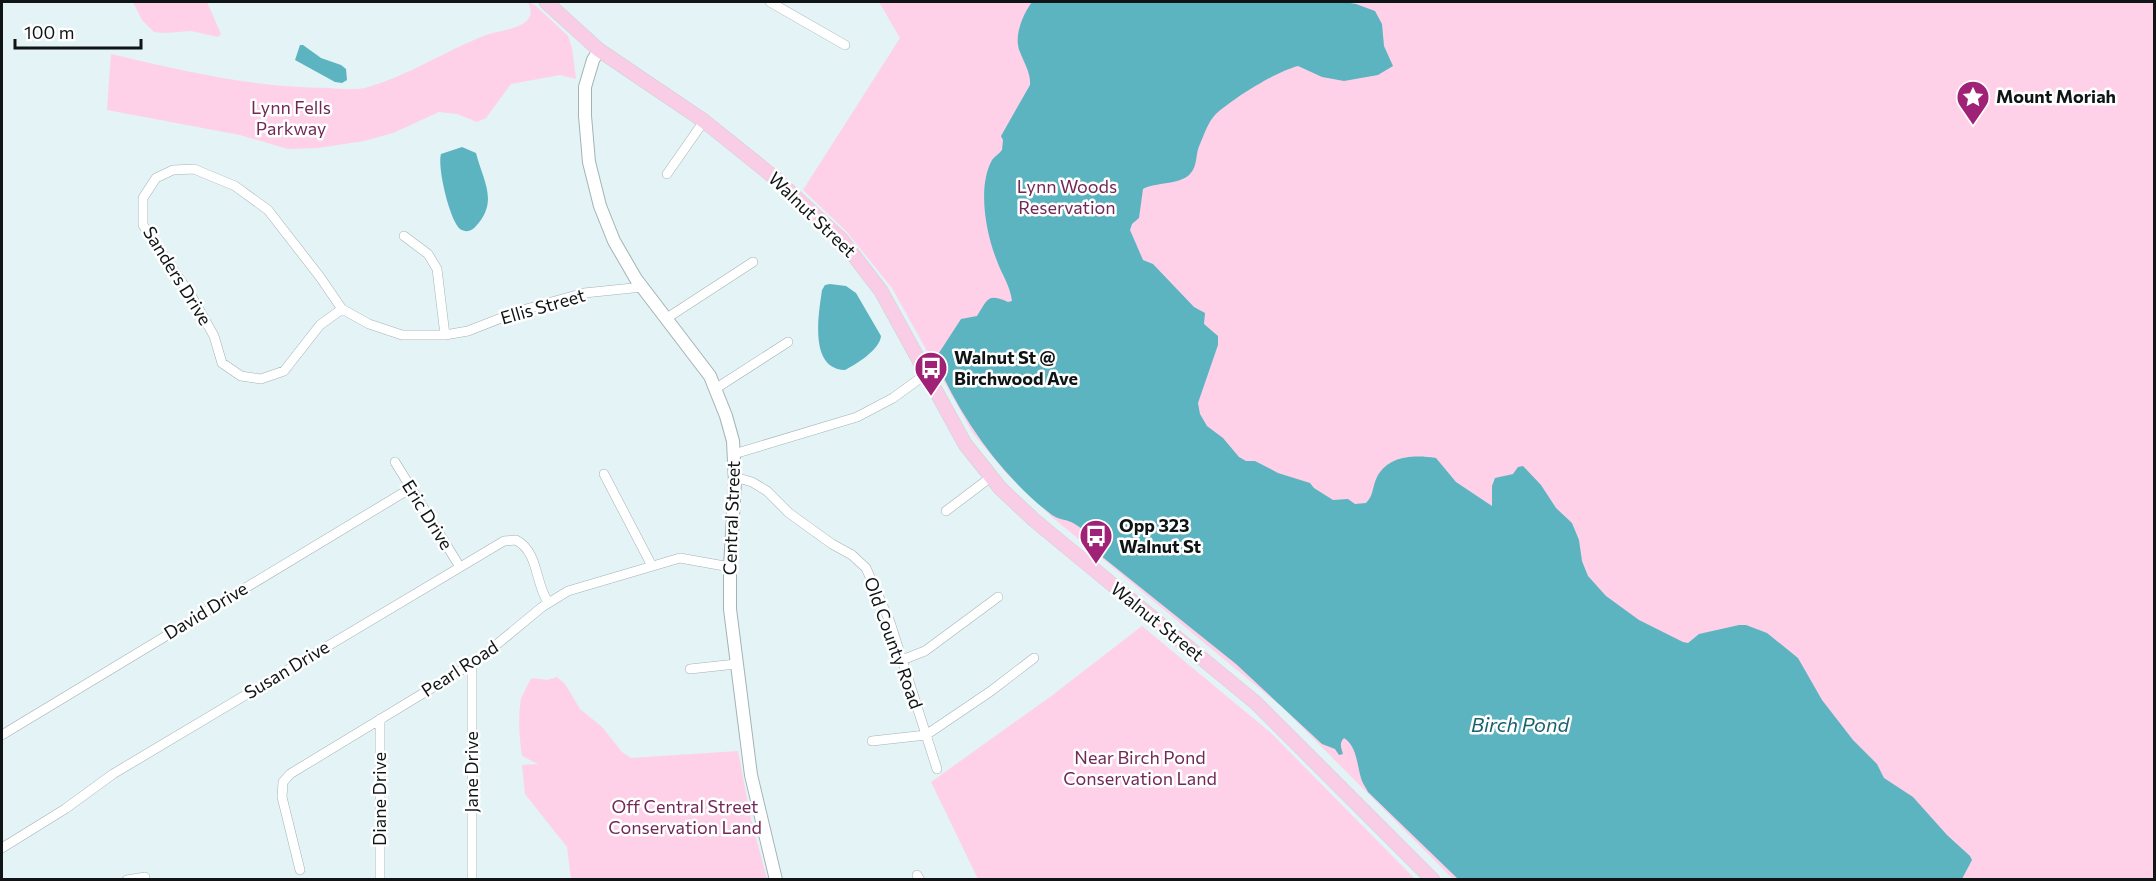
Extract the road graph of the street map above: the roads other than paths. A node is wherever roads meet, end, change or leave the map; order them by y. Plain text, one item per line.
1 (546, 2) edge
2 (770, 2) edge
3 (845, 45) dead end
4 (599, 50) junction
5 (704, 121) junction
6 (667, 174) dead end
7 (404, 236) dead end
8 (753, 262) dead end
9 (643, 287) junction
10 (342, 309) junction
11 (667, 318) junction
12 (446, 334) junction
13 (788, 342) dead end
14 (927, 374) junction
15 (715, 389) junction
16 (734, 454) junction
17 (395, 462) dead end
18 (604, 474) dead end
19 (735, 477) junction
20 (991, 477) junction
21 (411, 488) junction
22 (946, 511) dead end
23 (652, 566) junction
24 (460, 567) junction
25 (730, 567) junction
26 (998, 597) dead end
27 (548, 602) junction
28 (1034, 658) dead end
29 (902, 660) junction
30 (472, 664) junction
31 (736, 664) junction
32 (690, 669) dead end
33 (380, 719) junction
34 (2, 735) edge
35 (926, 735) junction
36 (872, 741) dead end
37 (937, 769) dead end
38 (2, 848) edge
39 (300, 870) dead end
40 (145, 877) dead end
41 (127, 879) edge
42 (380, 879) edge
43 (472, 879) edge
44 (776, 879) edge
45 (1433, 879) edge

1 - 4 main road, Walnut Street
2 - 3 street
4 - 5 main road, Walnut Street
4 - 9 street, Central Street
5 - 6 street
5 - 14 main road, Walnut Street
7 - 12 street
8 - 11 street
9 - 11 street, Central Street
9 - 12 street, Ellis Street
10 - 10 street, Sanders Drive
10 - 12 street, Sanders Drive
11 - 15 street, Central Street
13 - 15 street
14 - 16 street
14 - 20 main road, Walnut Street
15 - 16 street, Central Street
16 - 19 street, Central Street
17 - 21 street, Eric Drive
18 - 23 street
19 - 25 street, Central Street
19 - 29 street, Old County Road
20 - 22 street
20 - 45 main road, Walnut Street
21 - 24 street, Eric Drive
21 - 34 street, David Drive
23 - 25 street, Pearl Road
23 - 27 street, Pearl Road
24 - 27 street, Susan Drive
24 - 38 street, Susan Drive
25 - 31 street, Central Street
26 - 29 street
27 - 30 street, Pearl Road
28 - 35 street
29 - 35 street, Old County Road
30 - 33 street, Pearl Road
30 - 43 street, Jane Drive
31 - 32 street
31 - 44 street, Central Street
33 - 39 street, Pearl Road
33 - 42 street, Diane Drive
35 - 36 street
35 - 37 street, Old County Road
40 - 41 street

